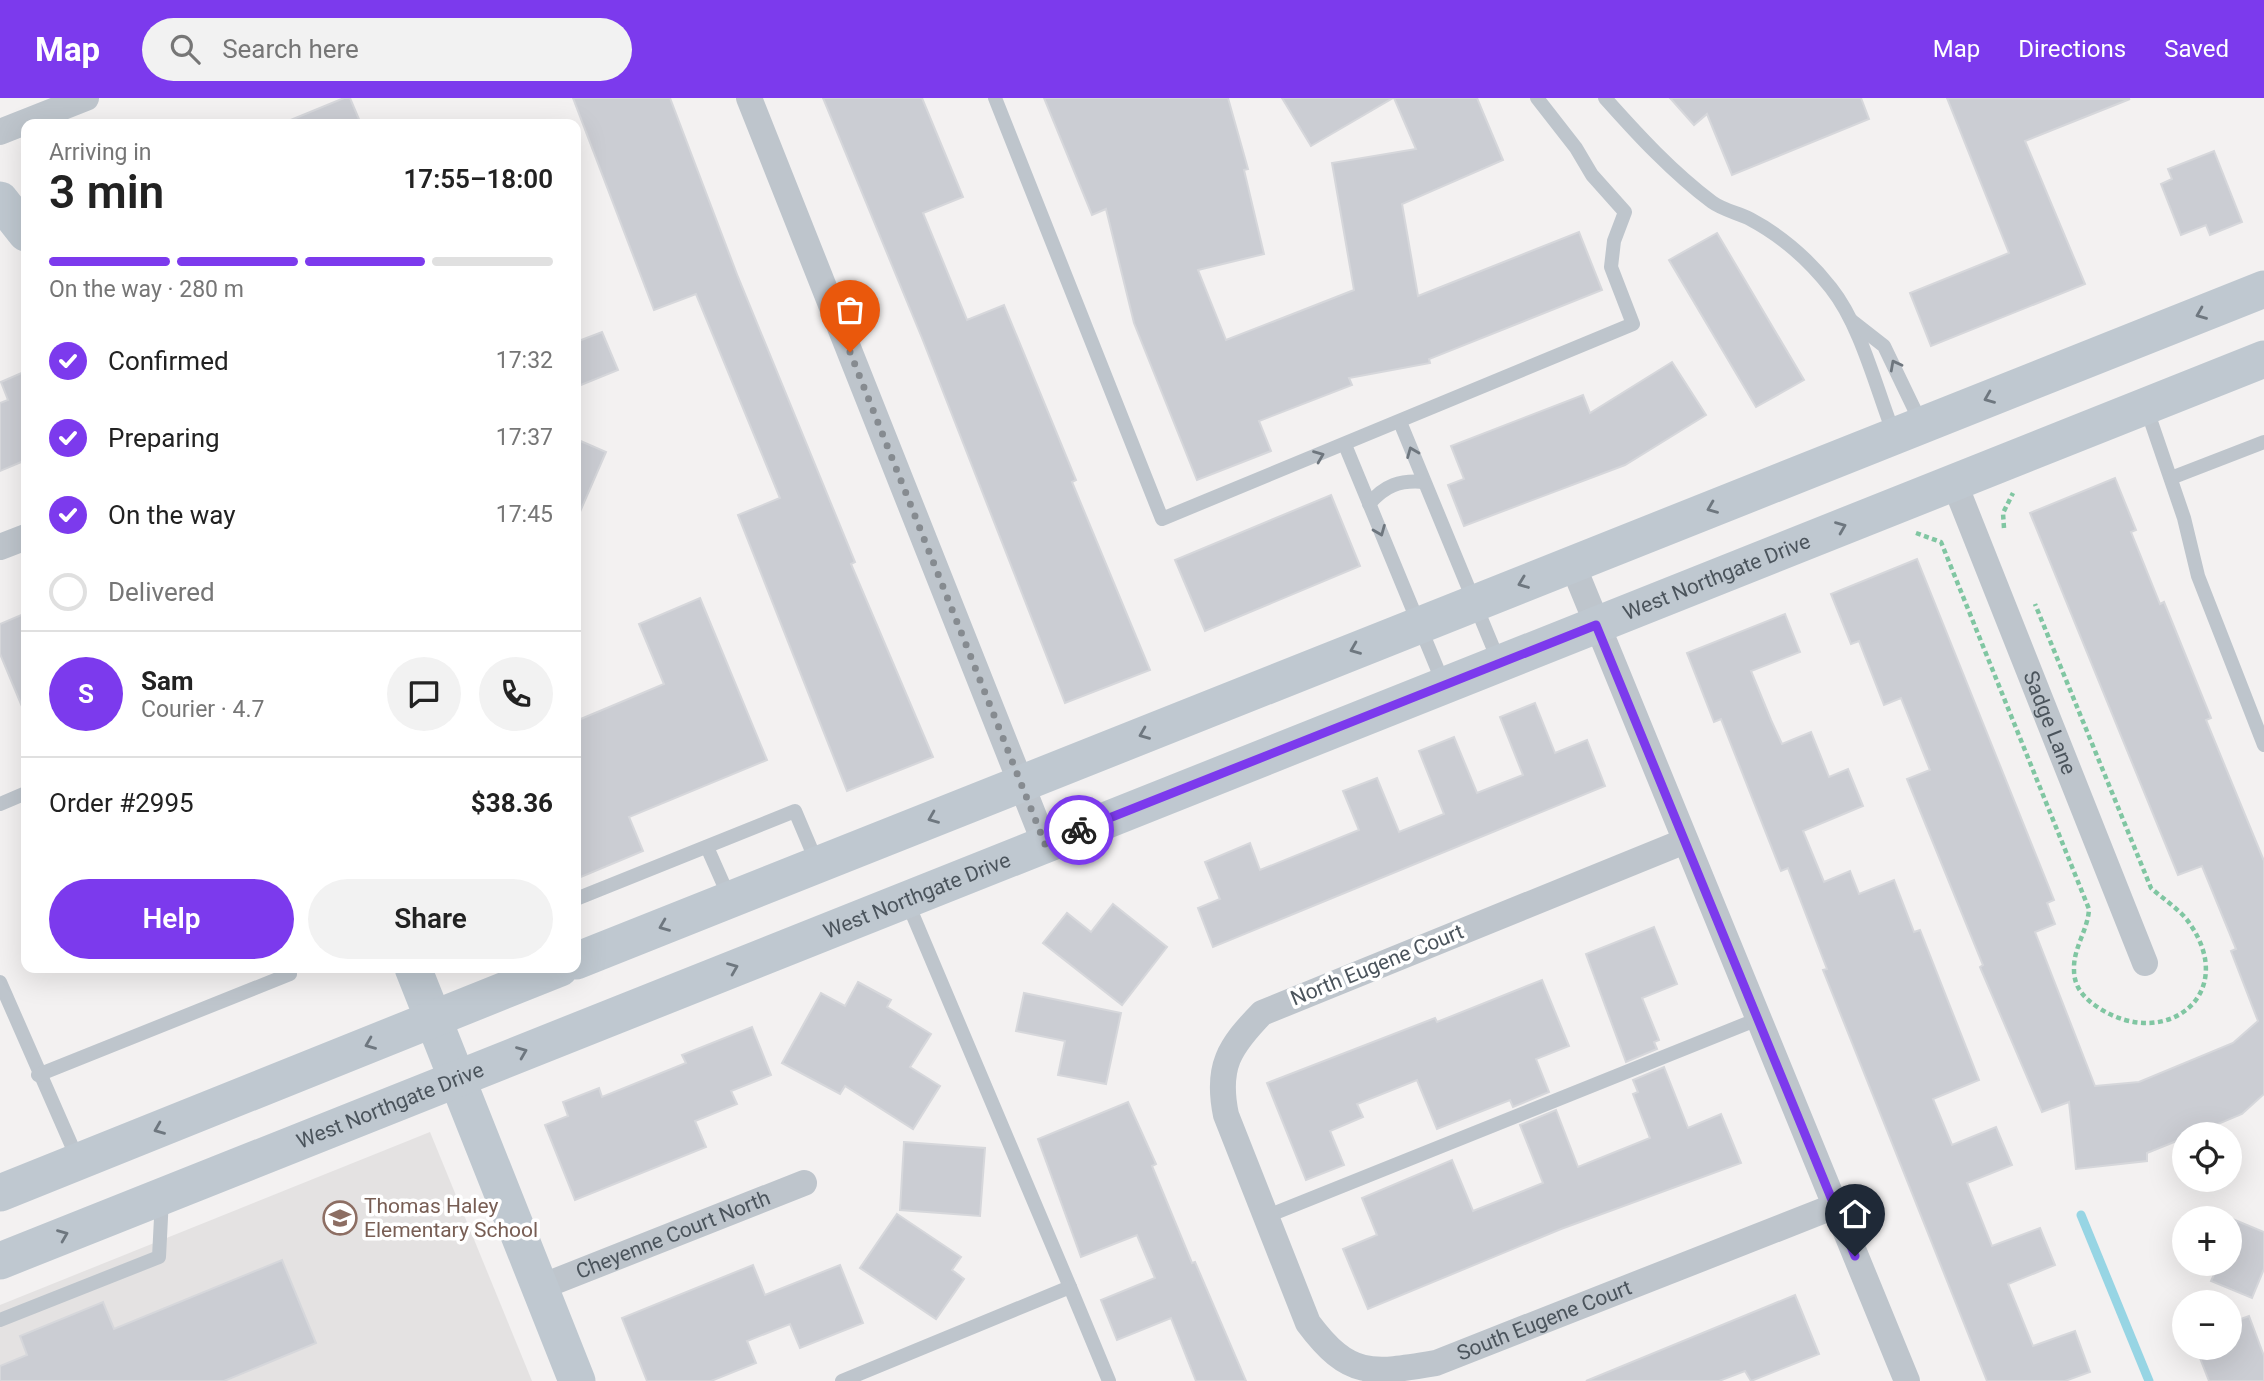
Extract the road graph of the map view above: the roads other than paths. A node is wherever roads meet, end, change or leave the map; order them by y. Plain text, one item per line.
1 (86, 98) edge
2 (749, 98) edge
3 (995, 98) edge
4 (1537, 98) edge
5 (1605, 98) edge
6 (33, 119) edge
7 (21, 124) edge
8 (0, 132) edge
9 (0, 200) edge
10 (21, 227) edge
11 (2264, 289) edge
12 (1851, 320) junction
13 (2264, 359) edge
14 (2145, 406) junction
15 (1400, 422) junction
16 (1908, 430) junction
17 (2264, 442) edge
18 (1345, 445) junction
19 (2171, 478) junction
20 (1424, 482) junction
21 (1954, 482) junction
22 (1369, 504) junction
23 (21, 539) edge
24 (0, 547) edge
25 (1572, 564) junction
26 (1474, 602) junction
27 (1419, 624) junction
28 (1596, 625) junction
29 (1499, 663) junction
30 (1444, 685) junction
31 (2264, 745) edge
32 (1020, 783) junction
33 (21, 795) edge
34 (0, 803) edge
35 (1685, 841) junction
36 (1045, 844) junction
37 (707, 847) junction
38 (818, 863) junction
39 (581, 898) edge
40 (730, 899) junction
41 (906, 899) junction
42 (581, 959) edge
43 (2145, 963) dead end
44 (290, 973) edge
45 (415, 973) edge
46 (546, 973) edge
47 (0, 982) edge
48 (434, 1018) junction
49 (1758, 1020) junction
50 (38, 1074) junction
51 (458, 1077) junction
52 (79, 1161) junction
53 (804, 1183) dead end
54 (0, 1193) edge
55 (162, 1196) junction
56 (1835, 1206) junction
57 (1262, 1209) junction
58 (0, 1261) edge
59 (541, 1287) junction
60 (1070, 1287) junction
61 (0, 1320) edge
62 (578, 1381) edge
63 (842, 1381) edge
64 (1109, 1381) edge
65 (1906, 1381) edge

1 - 6 street
2 - 32 street
3 -> 18 lane
4 - 15 lane
5 - 12 lane
7 - 8 street
9 - 10 main road
11 -> 16 main road
12 - 16 lane
16 -> 12 lane
13 - 14 main road, West Northgate Drive
14 - 19 lane
14 - 21 main road, West Northgate Drive
15 - 18 lane
20 -> 15 lane
16 -> 25 main road
17 - 19 lane
18 - 22 lane
19 - 31 lane
20 - 22 lane
20 - 26 lane
28 -> 21 main road, West Northgate Drive
21 - 43 street, Sadge Lane
22 -> 27 lane
23 - 24 street
25 -> 26 main road
25 - 28 street
26 - 27 main road
26 - 29 lane
27 - 30 lane
27 -> 32 main road
28 - 29 main road, West Northgate Drive
28 - 35 street
29 - 30 main road, West Northgate Drive
30 - 36 main road, West Northgate Drive
32 - 36 street
32 -> 38 main road
33 - 34 lane
35 - 49 street
35 - 57 street, North Eugene Court
36 - 41 main road, West Northgate Drive
37 - 38 lane
37 - 39 lane
37 - 40 lane
38 - 40 main road
40 -> 42 main road
51 -> 41 main road, West Northgate Drive
41 - 60 lane
44 - 50 lane
45 - 48 main road
46 - 48 main road
47 - 50 lane
48 - 51 main road
48 -> 52 main road
49 - 56 street
49 - 57 lane
50 - 52 lane
51 - 55 main road, West Northgate Drive
51 - 59 main road
52 - 54 main road
53 - 59 street, Cheyenne Court North
58 -> 55 main road, West Northgate Drive
55 - 61 lane
56 - 57 street, South Eugene Court
56 - 65 street
59 - 62 main road
60 - 63 lane
60 - 64 lane

